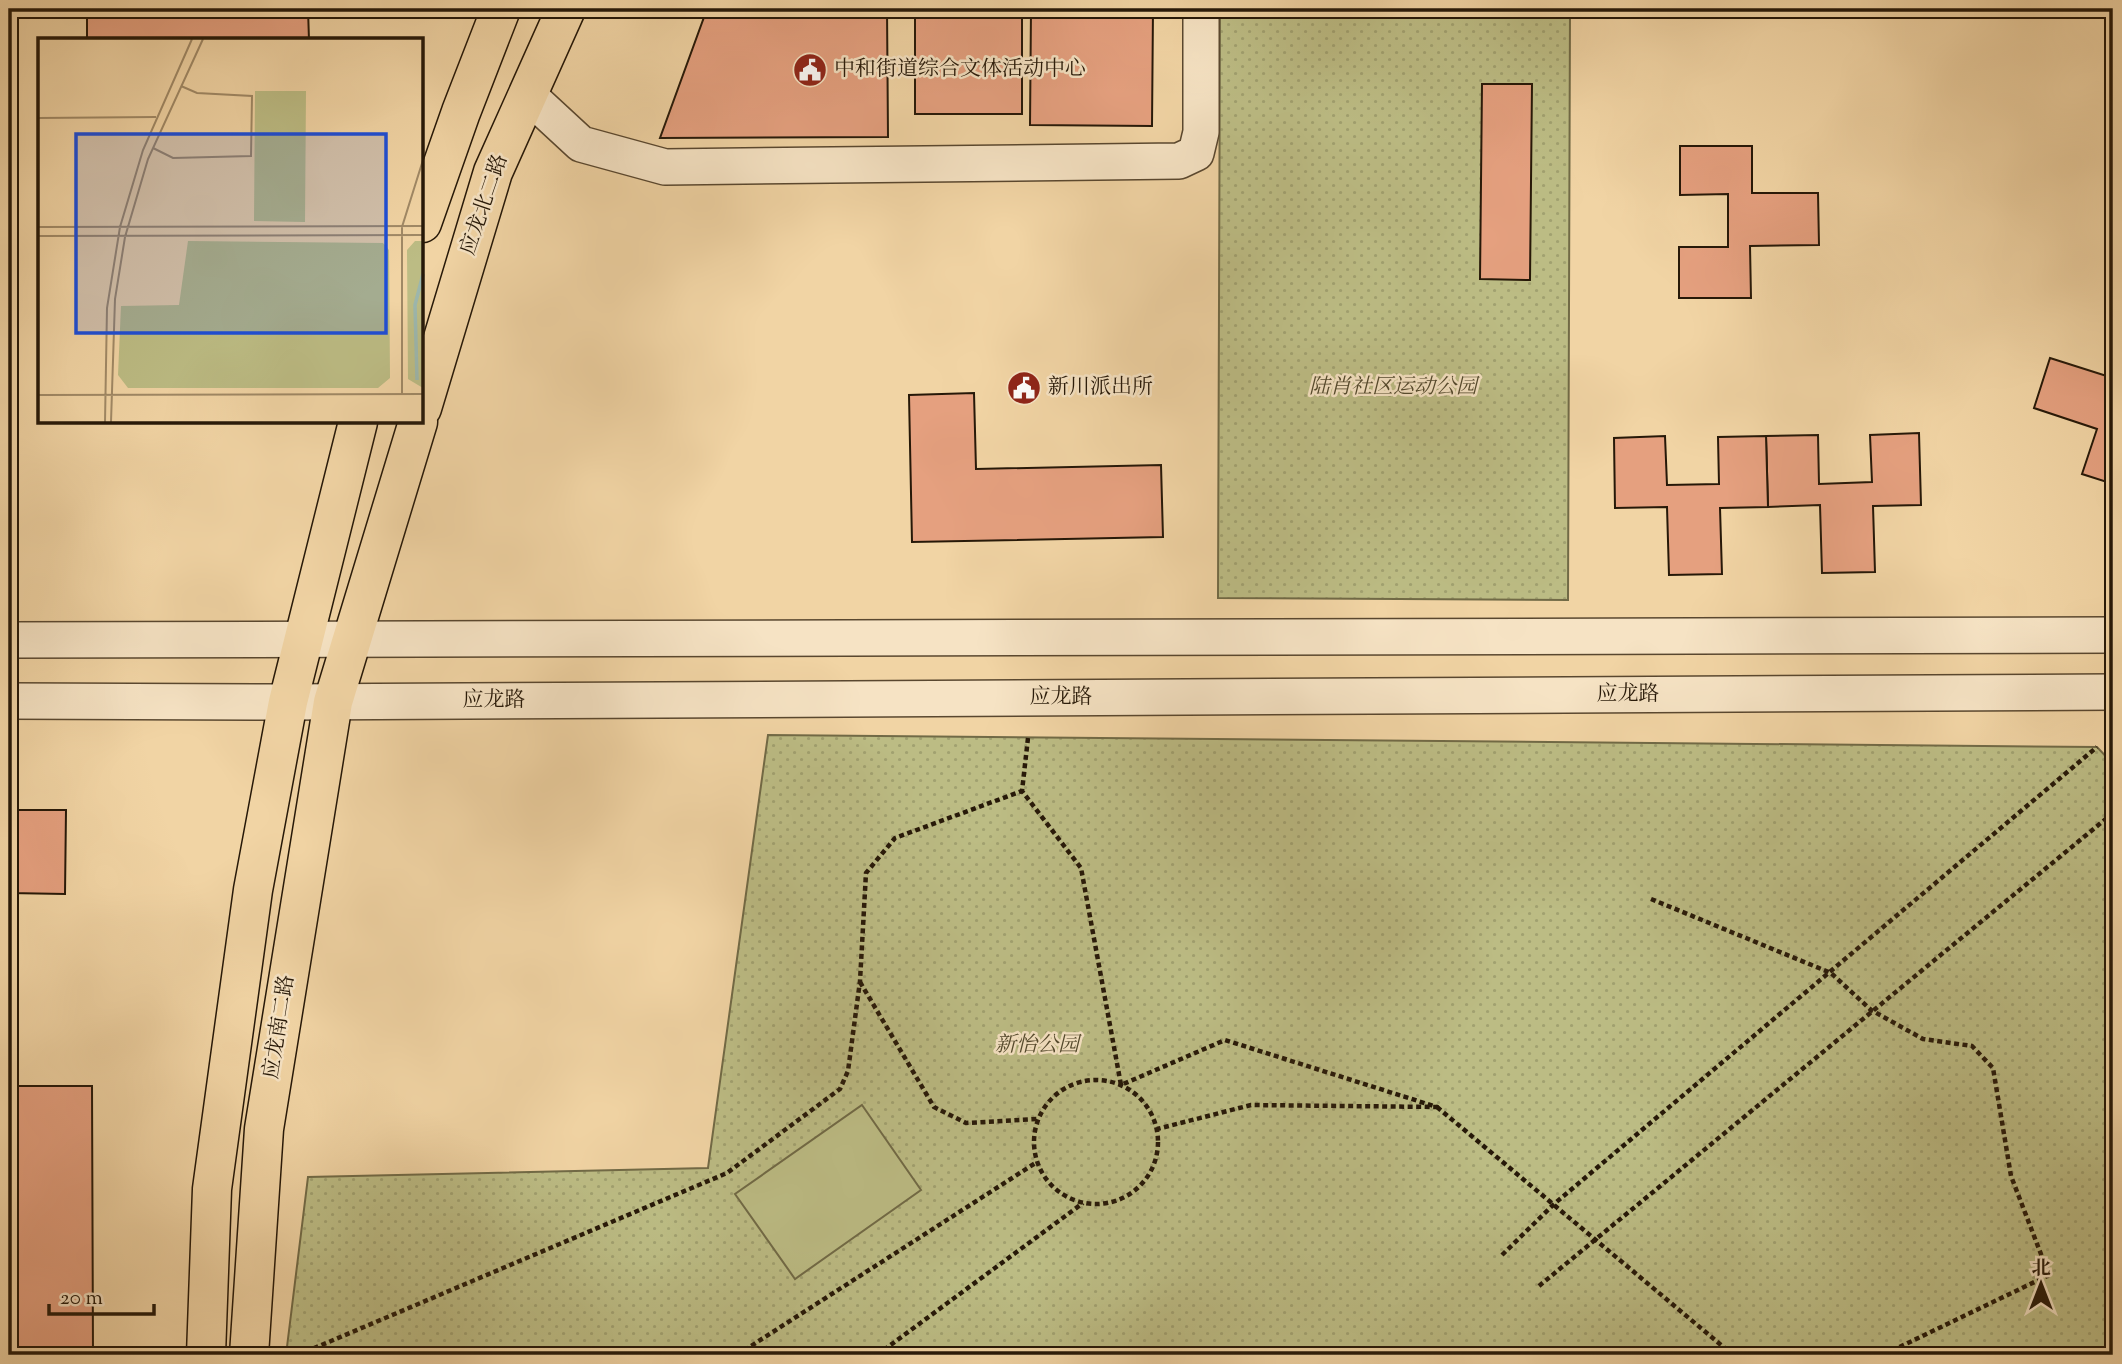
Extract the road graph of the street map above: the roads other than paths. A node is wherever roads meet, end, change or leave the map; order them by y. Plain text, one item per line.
1 (501, 9) edge
2 (566, 9) edge
3 (1201, 9) edge
4 (528, 95) junction
5 (424, 217) edge
6 (424, 401) edge
7 (357, 424) edge
8 (417, 424) edge
9 (2113, 635) edge
10 (302, 639) junction
11 (352, 639) junction
12 (9, 640) edge
13 (2113, 692) edge
14 (9, 701) edge
15 (288, 702) junction
16 (333, 702) junction
17 (206, 1355) edge
18 (249, 1355) edge

1 - 5 main road
2 - 4 main road, 应龙北二路
3 - 4 street
4 - 6 main road, 应龙北二路
7 - 10 main road
8 - 11 main road
9 - 11 street
10 - 11 street
10 - 12 street
10 - 15 main road
11 - 16 main road
13 - 16 street, 应龙路
14 - 15 street, 应龙路
15 - 16 street, 应龙路
15 - 17 main road, 应龙南二路
16 - 18 main road, 应龙南二路

